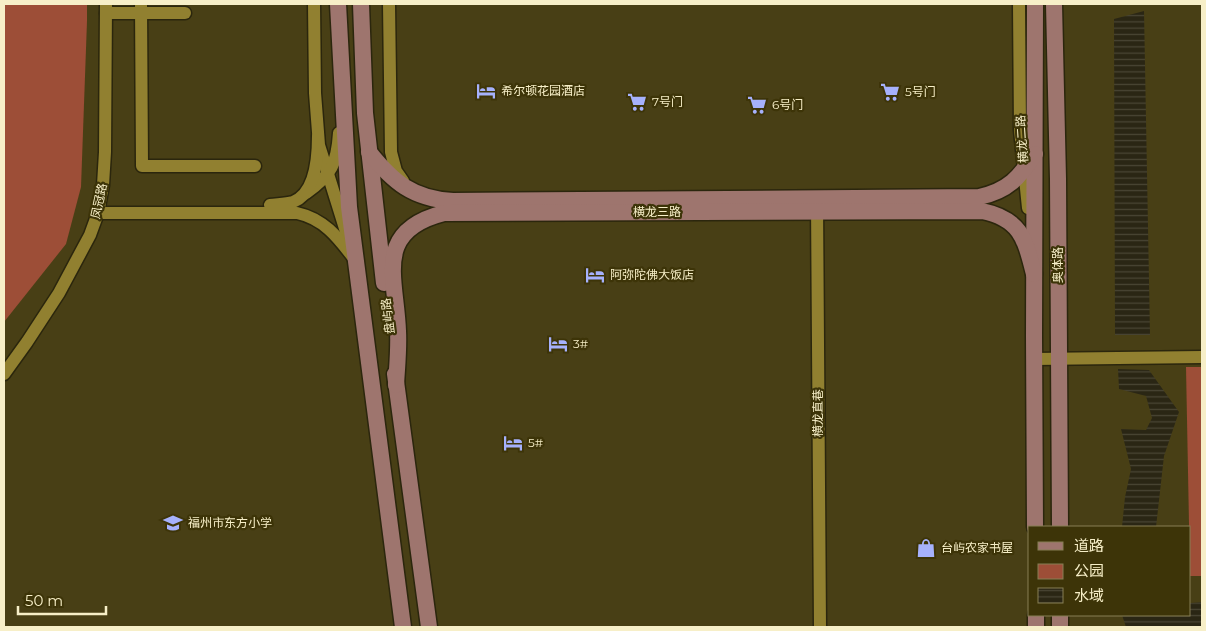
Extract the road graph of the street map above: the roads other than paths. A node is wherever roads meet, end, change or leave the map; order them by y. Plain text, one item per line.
1 (314, 4) edge
2 (338, 4) edge
3 (361, 4) edge
4 (389, 4) edge
5 (1020, 4) edge
6 (1035, 4) edge
7 (1054, 4) edge
8 (106, 8) edge
9 (141, 8) edge
10 (185, 13) dead end
11 (342, 103) junction
12 (318, 136) junction
13 (369, 152) junction
14 (1035, 154) junction
15 (255, 166) dead end
16 (1024, 170) junction
17 (328, 175) junction
18 (416, 194) junction
19 (301, 196) junction
20 (817, 205) junction
21 (99, 209) junction
22 (356, 261) junction
23 (1034, 274) junction
24 (1202, 357) edge
25 (1034, 359) junction
26 (1059, 359) junction
27 (4, 374) edge
28 (396, 385) junction
29 (1035, 526) edge
30 (1060, 526) edge
31 (403, 627) edge
32 (429, 627) edge
33 (820, 627) edge

1 - 12 street
2 - 11 main road, 盘屿路
3 - 13 main road, 盘屿路
4 - 18 street
5 - 16 street, 横龙二路
6 - 14 main road, 奥体路
7 - 26 main road, 奥体路
8 - 9 street
8 - 21 street, 凤冠路
9 - 10 street
9 - 15 street
11 - 17 street
11 - 22 main road, 盘屿路
12 - 17 street
12 - 19 street
13 - 18 main road, 横龙三路
13 - 28 main road, 盘屿路
14 - 16 main road, 横龙三路
14 - 23 main road, 奥体路
16 - 20 main road, 横龙三路
16 - 23 street, 横龙二路
17 - 19 street
17 - 22 street
18 - 20 main road, 横龙三路
19 - 21 street
20 - 23 main road, 横龙三路
20 - 28 main road, 横龙三路
20 - 33 street, 横龙直巷
21 - 22 street
21 - 27 street, 凤冠路
22 - 31 main road, 盘屿路
23 - 25 main road, 奥体路
24 - 26 street
25 - 26 street
25 - 29 main road, 奥体路
26 - 30 main road, 奥体路
28 - 32 main road, 盘屿路

